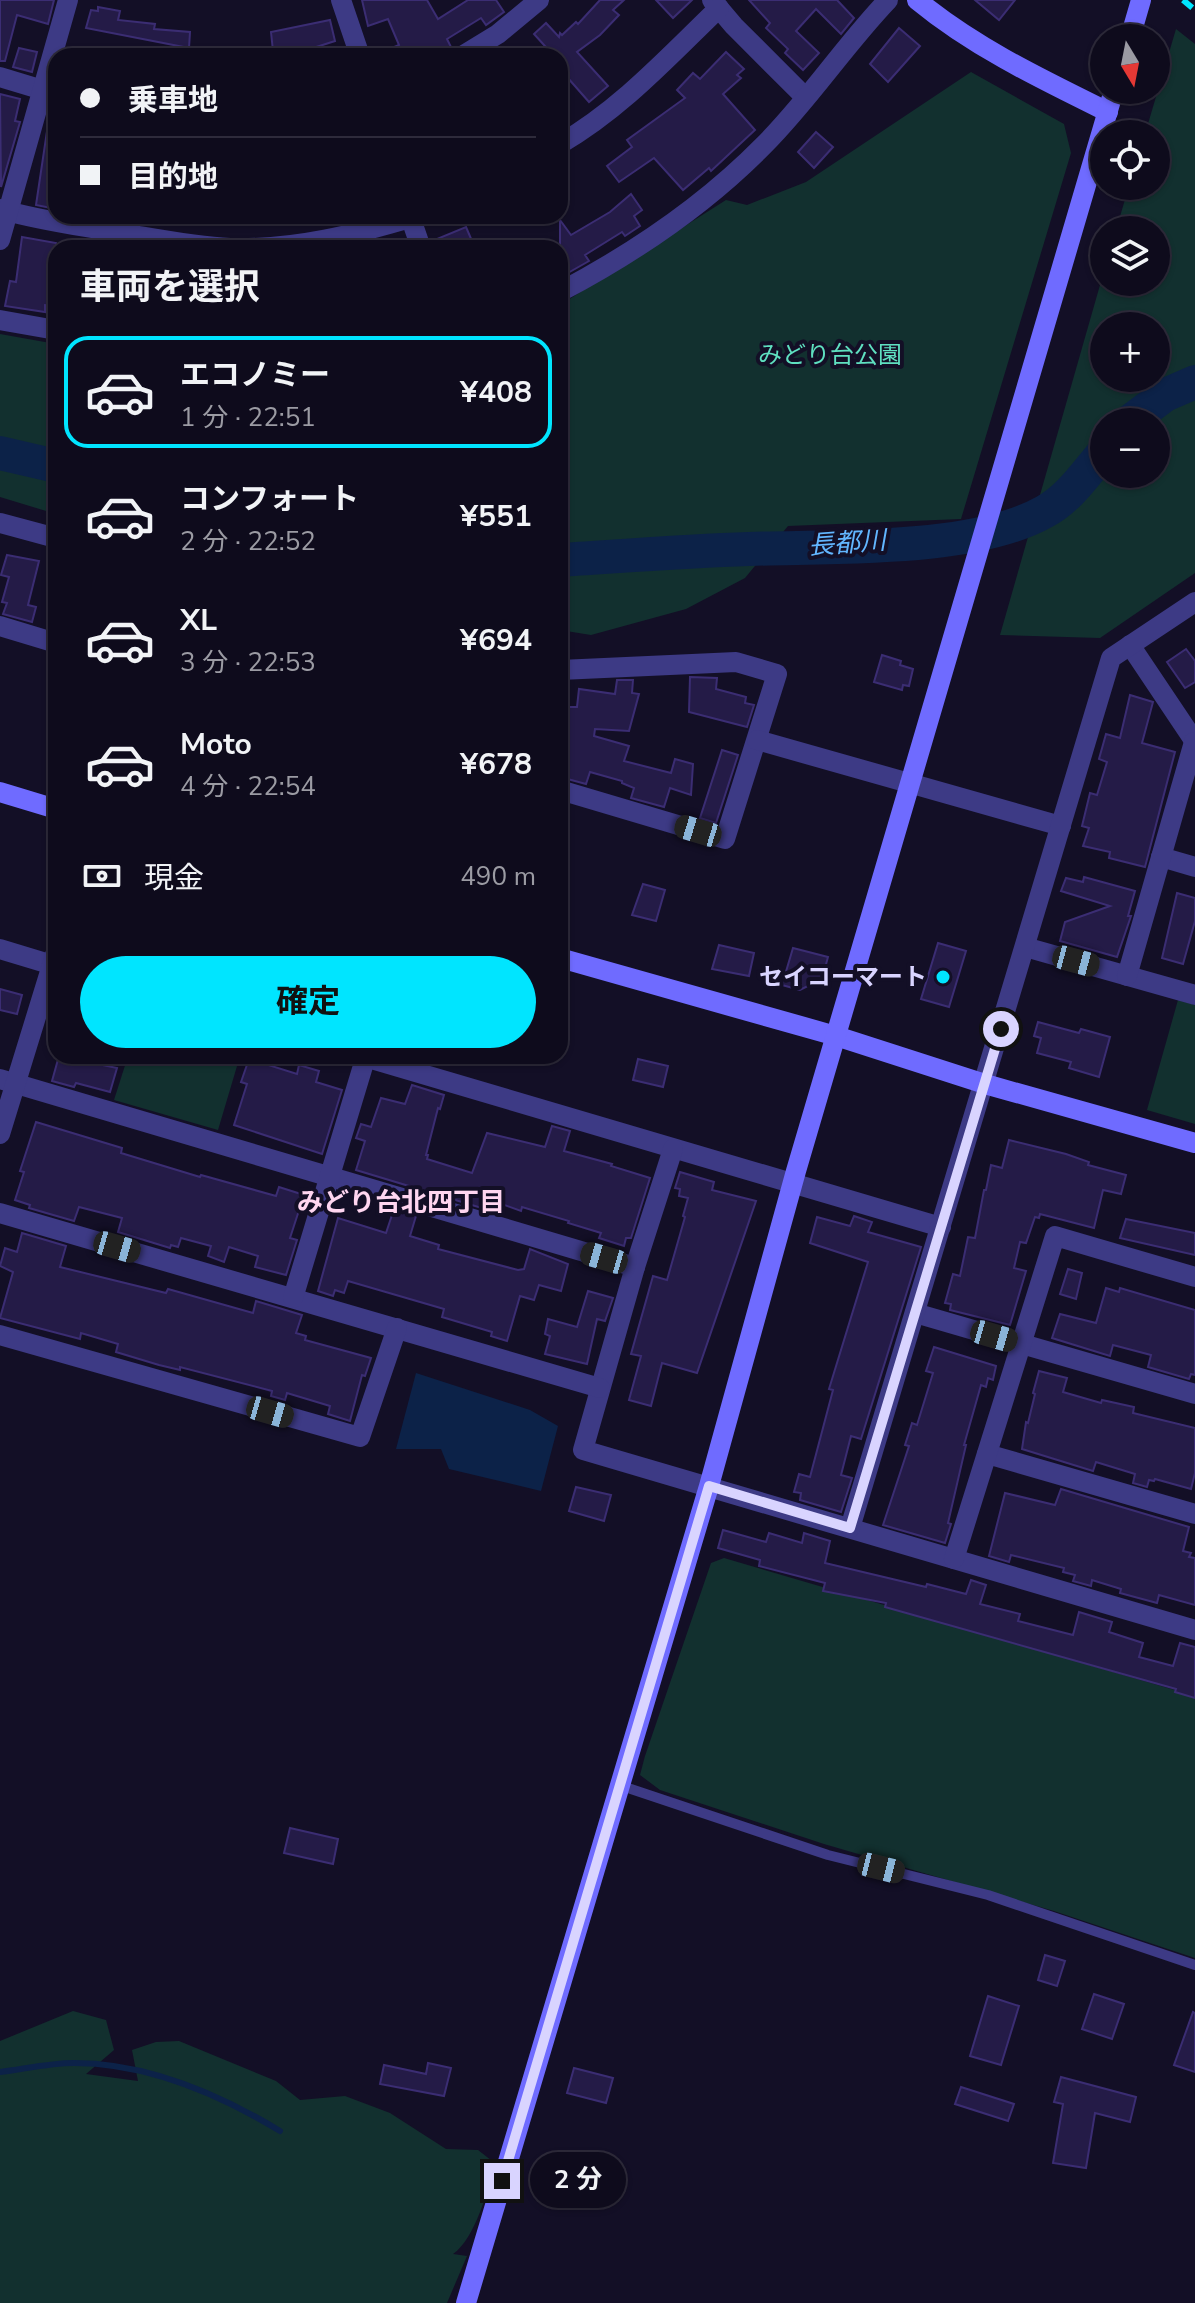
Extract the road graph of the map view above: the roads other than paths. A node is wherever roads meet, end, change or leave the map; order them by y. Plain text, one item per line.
1 (68, 0) edge
2 (341, 0) edge
3 (539, 0) edge
4 (888, 0) edge
5 (917, 0) edge
6 (1141, 0) edge
7 (716, 4) edge
8 (1133, 24) edge
9 (58, 48) edge
10 (357, 48) edge
11 (475, 48) edge
12 (0, 77) edge
13 (48, 92) edge
14 (48, 95) edge
15 (805, 97) junction
16 (1110, 104) edge
17 (1108, 112) junction
18 (568, 139) edge
19 (4, 210) edge
20 (48, 219) edge
21 (76, 224) edge
22 (389, 224) edge
23 (0, 240) edge
24 (165, 240) edge
25 (321, 240) edge
26 (568, 288) edge
27 (0, 320) edge
28 (48, 329) edge
29 (0, 523) edge
30 (48, 536) edge
31 (1195, 602) edge
32 (0, 626) edge
33 (48, 641) edge
34 (1130, 645) junction
35 (568, 670) edge
36 (757, 740) junction
37 (1194, 742) edge
38 (910, 783) junction
39 (0, 792) edge
40 (568, 792) edge
41 (48, 807) edge
42 (1061, 826) junction
43 (1161, 857) junction
44 (1195, 867) edge
45 (1025, 947) junction
46 (0, 949) edge
47 (48, 959) edge
48 (568, 960) edge
49 (1127, 976) junction
50 (48, 979) edge
51 (1195, 995) edge
52 (836, 1036) junction
53 (362, 1064) edge
54 (391, 1064) edge
55 (8, 1081) edge
56 (985, 1084) junction
57 (0, 1134) edge
58 (1195, 1143) edge
59 (673, 1149) junction
60 (330, 1176) junction
61 (792, 1184) junction
62 (0, 1213) edge
63 (941, 1227) junction
64 (635, 1267) junction
65 (1195, 1277) edge
66 (293, 1298) junction
67 (915, 1313) junction
68 (397, 1328) junction
69 (0, 1335) edge
70 (1021, 1344) junction
71 (600, 1388) junction
72 (1195, 1394) edge
73 (987, 1454) junction
74 (709, 1486) junction
75 (1195, 1514) edge
76 (850, 1528) junction
77 (954, 1559) junction
78 (1195, 1630) edge
79 (619, 1785) junction
80 (1195, 1965) edge
81 (466, 2303) edge

1 - 9 street
2 - 10 street
3 - 11 street
4 - 15 street
5 - 17 street
6 - 8 street
7 - 15 street
7 - 18 street
12 - 13 street
14 - 19 street
15 - 26 street
16 - 17 street
17 - 38 street
19 - 20 street
19 - 23 street
21 - 24 street
22 - 25 street
27 - 28 street
29 - 30 street
31 - 34 street
32 - 33 street
34 - 37 street
34 - 42 street
35 - 36 street
36 - 38 street
36 - 40 street
37 - 43 street
38 - 42 street
38 - 52 street
39 - 41 street
42 - 45 street
43 - 44 street
43 - 49 street
45 - 49 street
45 - 56 street
46 - 47 street
48 - 52 street
49 - 51 street
50 - 55 street
52 - 56 street
52 - 61 street
53 - 60 street
54 - 59 street
55 - 57 street
55 - 60 street
56 - 58 street
56 - 63 street
59 - 61 street
59 - 64 street
60 - 64 street
60 - 66 street
61 - 63 street
61 - 74 street
62 - 66 street
63 - 67 street
64 - 71 street
65 - 70 street
66 - 68 street
67 - 70 street
67 - 76 street
68 - 69 street
68 - 71 street
70 - 72 street
70 - 73 street
71 - 74 street
73 - 75 street
73 - 77 street
74 - 76 street
74 - 79 street
76 - 77 street
77 - 78 street
79 - 80 lane
79 - 81 street

